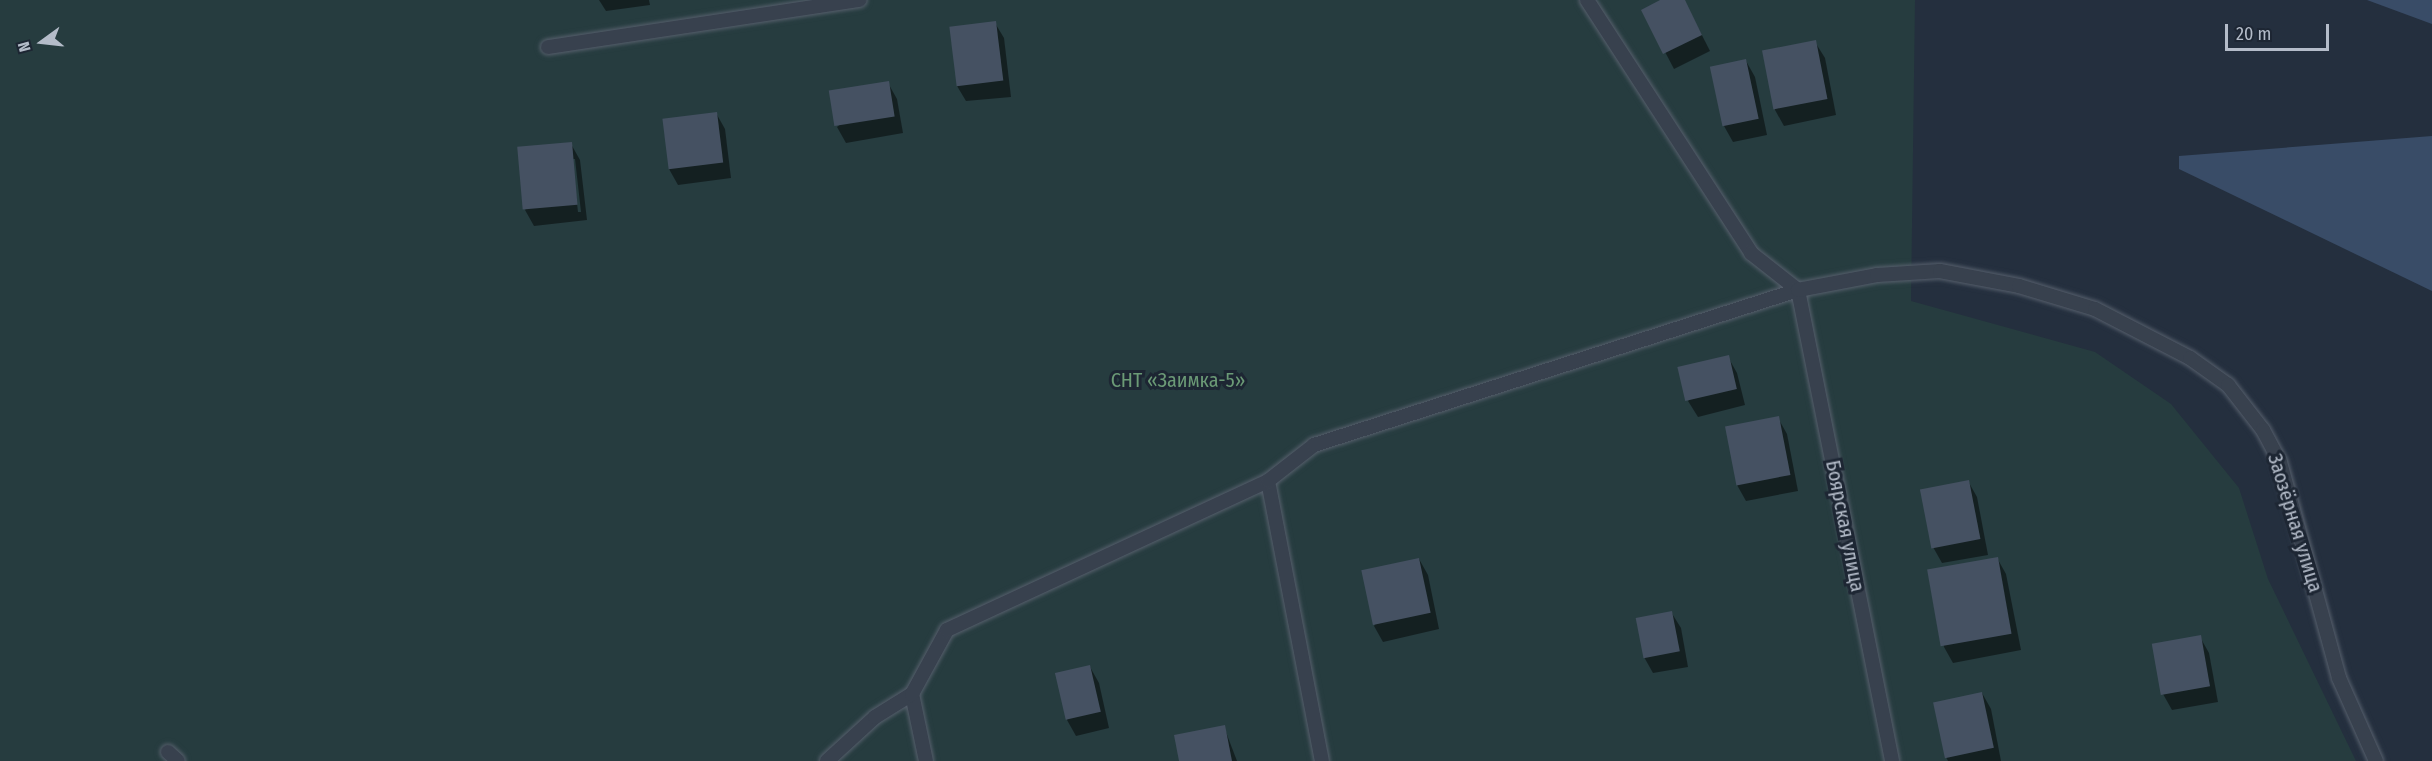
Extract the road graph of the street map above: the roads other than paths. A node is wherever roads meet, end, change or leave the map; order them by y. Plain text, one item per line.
1 (859, 0) edge
2 (1587, 0) edge
3 (548, 46) dead end
4 (1798, 290) junction
5 (1268, 482) junction
6 (912, 694) junction
7 (827, 761) edge
8 (926, 761) edge
9 (1322, 761) edge
10 (1892, 761) edge
11 (2376, 761) edge

1 - 3 lane
2 - 4 lane
4 - 5 lane, Заозёрная улица
4 - 10 lane, Боярская улица
4 - 11 lane, Заозёрная улица
5 - 6 lane, Заозёрная улица
5 - 9 lane
6 - 7 lane
6 - 8 lane

